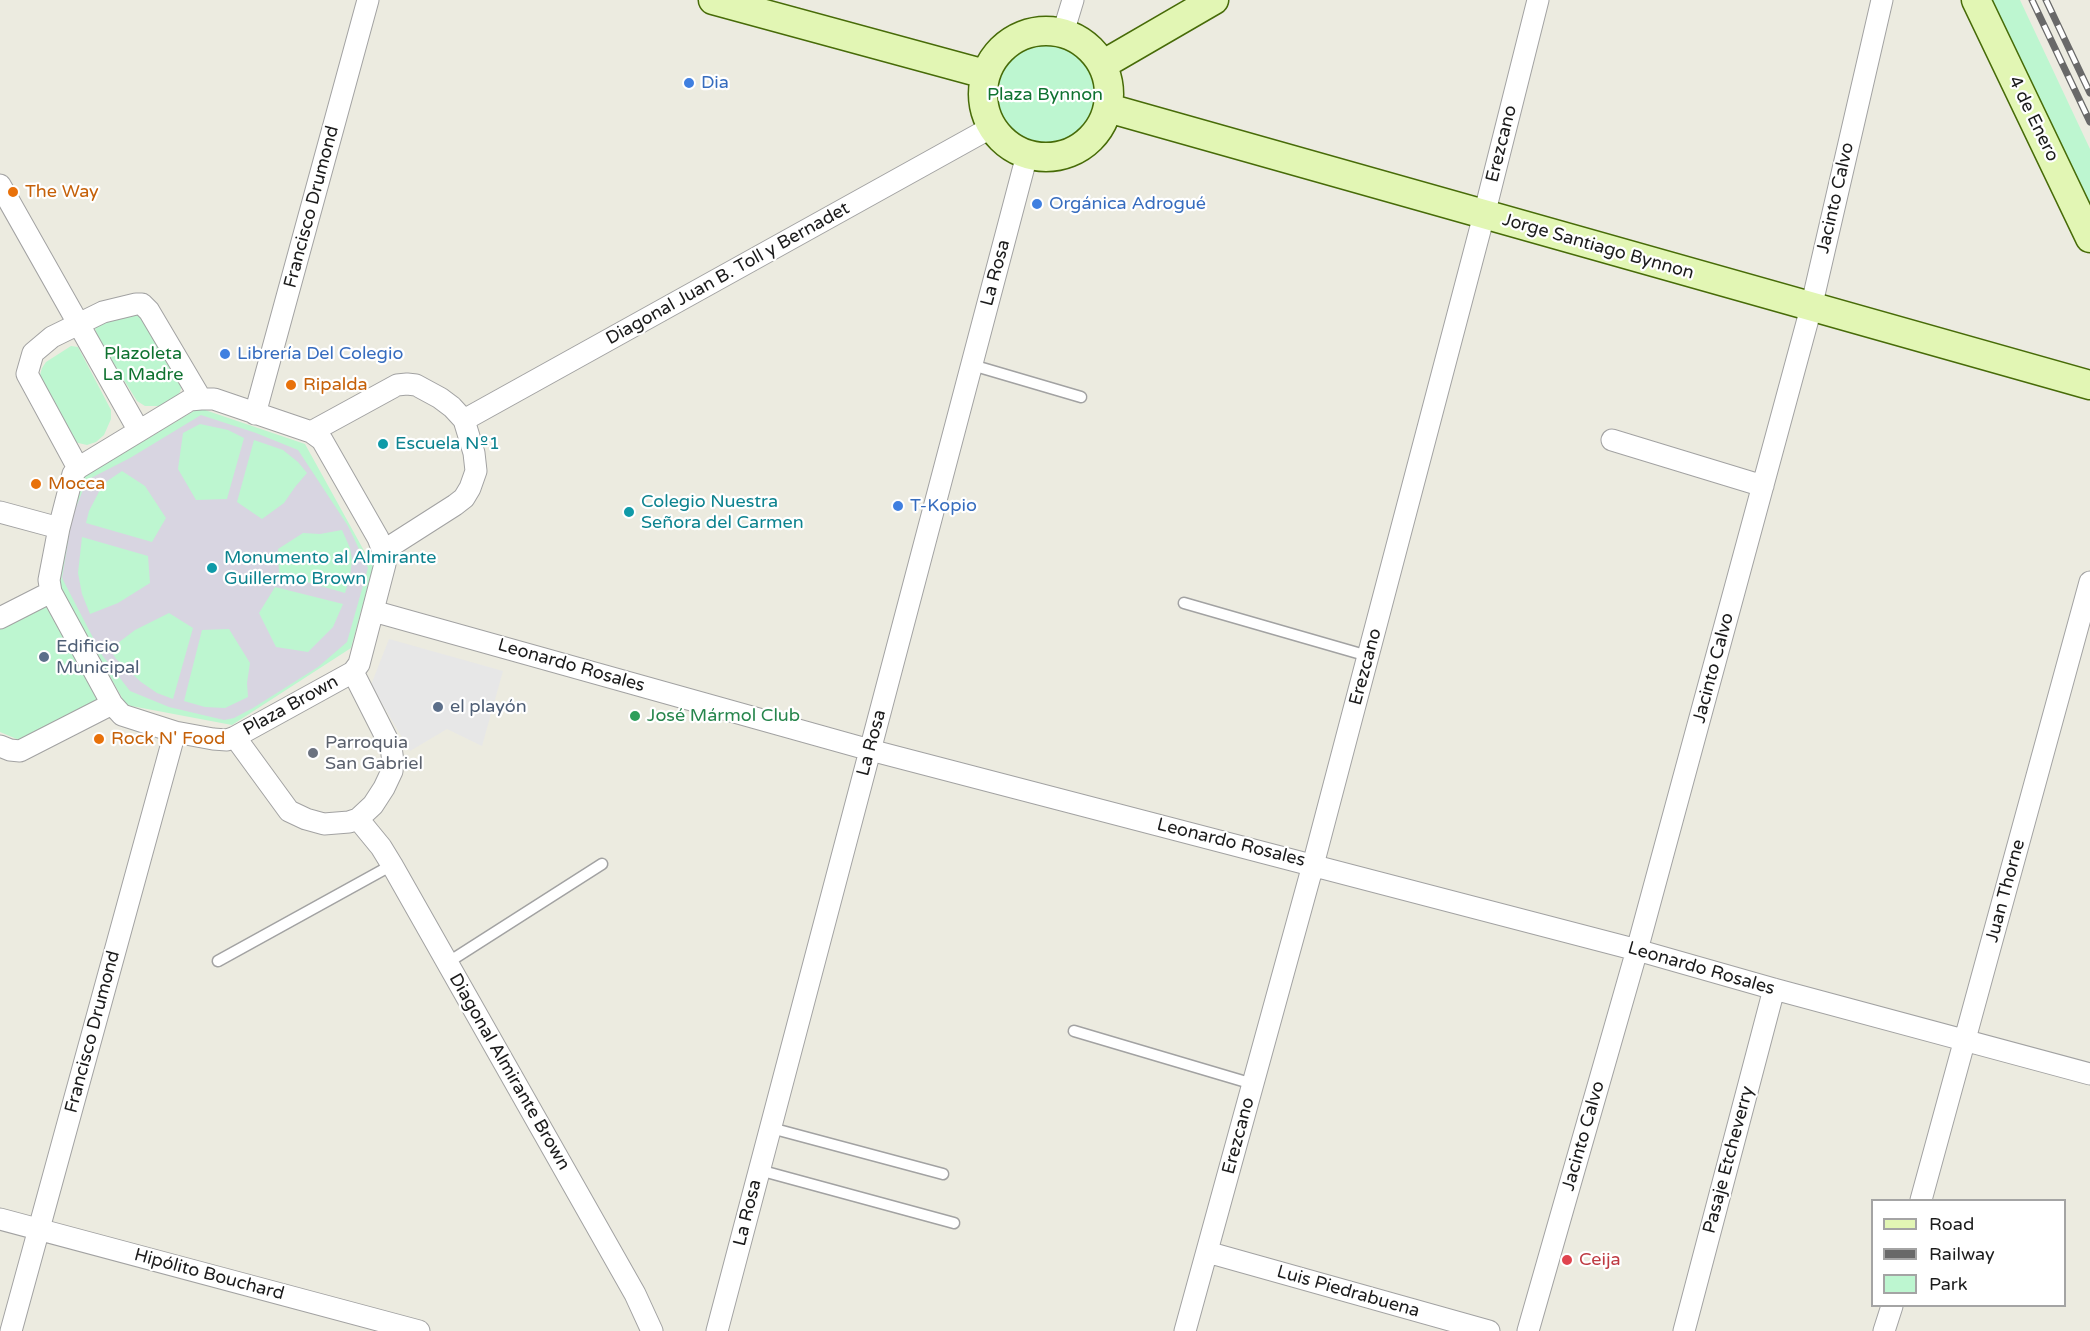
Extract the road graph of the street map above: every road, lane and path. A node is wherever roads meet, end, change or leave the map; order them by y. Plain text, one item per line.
1 (368, 0) edge
2 (713, 0) edge
3 (1073, 0) edge
4 (1214, 0) edge
5 (1538, 0) edge
6 (1882, 0) edge
7 (1976, 0) edge
8 (1063, 33) junction
9 (1102, 65) junction
10 (986, 74) junction
11 (1108, 108) junction
12 (992, 127) junction
13 (1027, 155) junction
14 (0, 185) edge
15 (1484, 215) junction
16 (2090, 238) edge
17 (1811, 308) junction
18 (78, 323) junction
19 (972, 365) junction
20 (2090, 385) edge
21 (1081, 398) dead end
22 (201, 399) junction
23 (255, 414) junction
24 (464, 420) junction
25 (139, 431) junction
26 (311, 432) junction
27 (1612, 440) dead end
28 (78, 468) junction
29 (1763, 486) junction
30 (0, 512) edge
31 (59, 528) junction
32 (383, 551) junction
33 (2090, 582) edge
34 (51, 592) junction
35 (1184, 603) dead end
36 (373, 611) junction
37 (0, 618) edge
38 (1368, 656) junction
39 (353, 672) junction
40 (112, 704) junction
41 (175, 732) junction
42 (236, 737) junction
43 (0, 746) edge
44 (870, 750) junction
45 (358, 819) junction
46 (602, 864) dead end
47 (392, 865) junction
48 (1314, 865) junction
49 (1637, 950) junction
50 (218, 961) dead end
51 (447, 963) junction
52 (1774, 989) junction
53 (1074, 1031) dead end
54 (1965, 1041) junction
55 (2090, 1074) edge
56 (1253, 1084) junction
57 (771, 1128) junction
58 (759, 1170) junction
59 (943, 1174) dead end
60 (1921, 1199) edge
61 (0, 1219) edge
62 (954, 1223) dead end
63 (39, 1230) junction
64 (1207, 1252) junction
65 (1891, 1307) edge
66 (11, 1331) edge
67 (419, 1331) edge
68 (652, 1331) edge
69 (717, 1331) edge
70 (1185, 1331) edge
71 (1489, 1331) edge
72 (1528, 1331) edge
73 (1684, 1331) edge
74 (1884, 1331) edge

1 - 23 street, Francisco Drumond
2 - 10 street
3 - 8 street
4 - 9 street
5 - 15 street, Erezcano
6 - 17 street, Jacinto Calvo
7 - 16 street, 4 de Enero
8 - 9 street
8 - 10 street
9 - 11 street
10 - 12 street
11 - 13 street
11 - 15 street, Jorge Santiago Bynnon
12 - 13 street
12 - 24 street, Diagonal Juan B. Toll y Bernadet
13 - 19 street, La Rosa
14 - 18 street
15 - 17 street, Jorge Santiago Bynnon
15 - 38 street, Erezcano
17 - 20 street, Jorge Santiago Bynnon
17 - 29 street, Jacinto Calvo
18 - 22 street
18 - 25 street
18 - 28 street
19 - 21 lane
19 - 44 street, La Rosa
22 - 23 street, Plaza Brown
22 - 25 street
23 - 26 street, Plaza Brown
24 - 26 street
24 - 32 street
25 - 28 street
26 - 32 street, Plaza Brown
27 - 29 street
28 - 31 street, Plaza Brown
29 - 49 street, Jacinto Calvo
30 - 31 street
31 - 34 street, Plaza Brown
32 - 36 street, Plaza Brown
33 - 54 street, Juan Thorne
34 - 37 street
34 - 40 street, Plaza Brown
35 - 38 lane
36 - 39 street, Plaza Brown
36 - 44 street, Leonardo Rosales
38 - 48 street, Erezcano
39 - 42 street, Plaza Brown
39 - 45 street
40 - 41 street, Plaza Brown
40 - 43 street
41 - 42 street, Plaza Brown
41 - 63 street, Francisco Drumond
42 - 45 street
44 - 48 street, Leonardo Rosales
44 - 57 street, La Rosa
45 - 47 street, Diagonal Almirante Brown
46 - 51 lane
47 - 50 lane
47 - 51 street, Diagonal Almirante Brown
48 - 49 street, Leonardo Rosales
48 - 56 street, Erezcano
49 - 52 street, Leonardo Rosales
49 - 72 street, Jacinto Calvo
51 - 68 street, Diagonal Almirante Brown
52 - 54 street, Leonardo Rosales
52 - 73 street, Pasaje Etcheverry
53 - 56 lane
54 - 55 street, Leonardo Rosales
54 - 60 street, Juan Thorne
56 - 64 street, Erezcano
57 - 58 street, La Rosa
57 - 59 lane
58 - 62 lane
58 - 69 street, La Rosa
61 - 63 street, Hipólito Bouchard
63 - 66 street, Francisco Drumond
63 - 67 street, Hipólito Bouchard
64 - 70 street, Erezcano
64 - 71 street, Luis Piedrabuena
65 - 74 street

